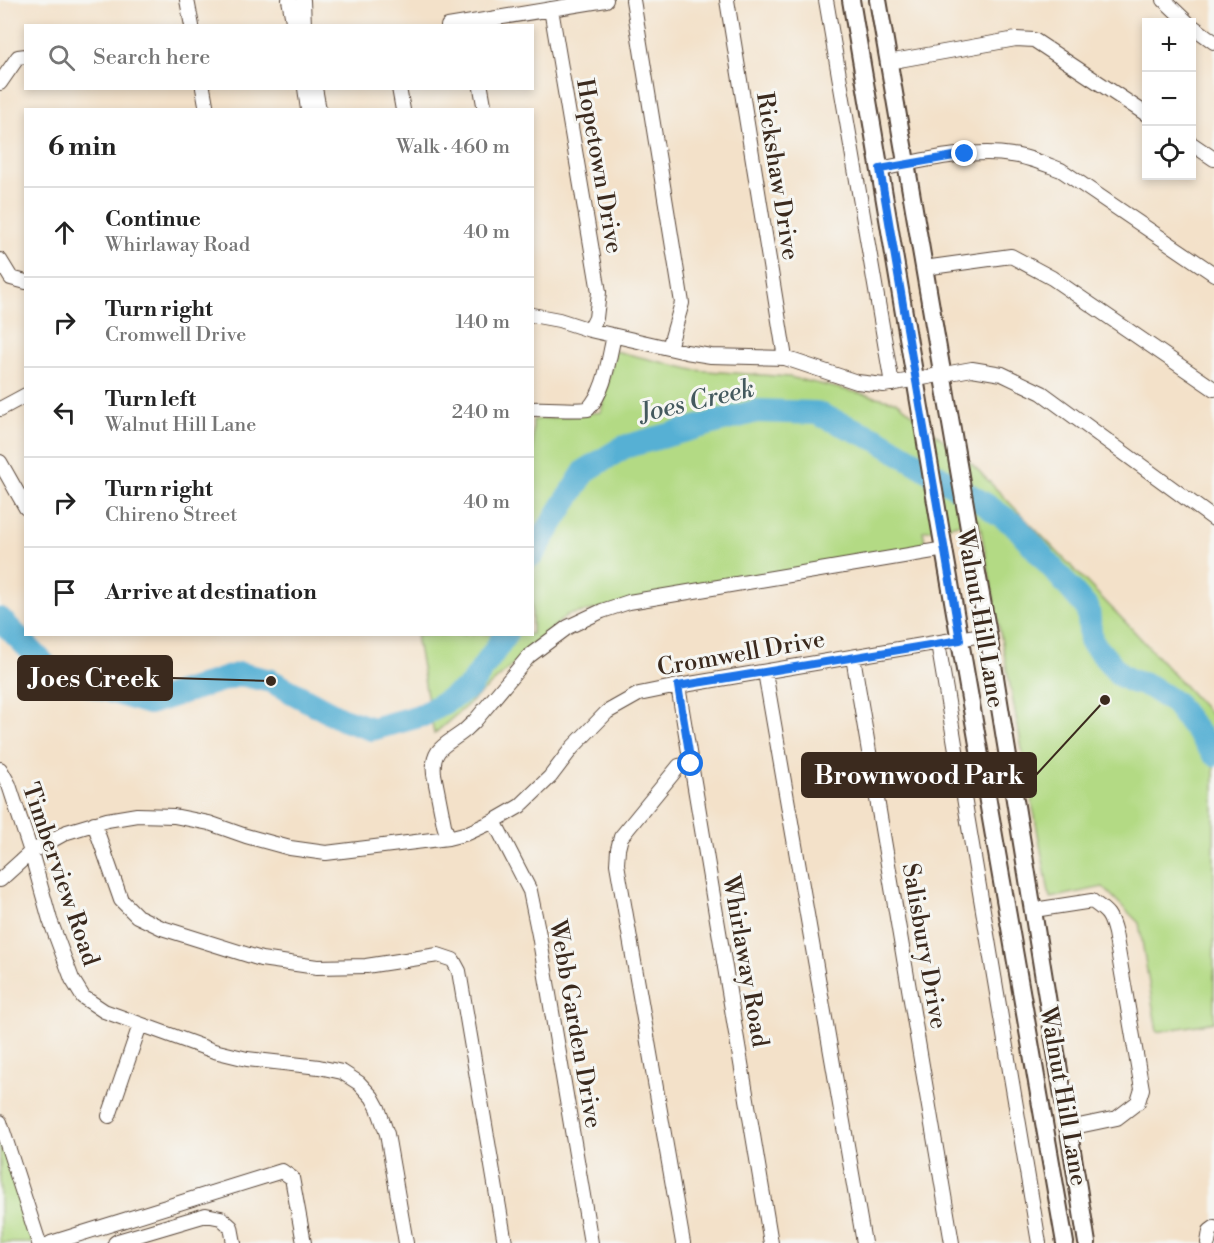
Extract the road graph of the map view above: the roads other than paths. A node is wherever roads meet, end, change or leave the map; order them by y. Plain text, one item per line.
1 (187, 0) edge
2 (289, 0) edge
3 (303, 0) edge
4 (606, 0) edge
5 (633, 0) edge
6 (727, 0) edge
7 (826, 0) edge
8 (851, 0) edge
9 (878, 0) edge
10 (1166, 1) edge
11 (534, 6) edge
12 (551, 9) junction
13 (1183, 18) edge
14 (192, 24) edge
15 (294, 24) edge
16 (304, 24) edge
17 (469, 24) edge
18 (1196, 29) edge
19 (1214, 42) edge
20 (24, 56) edge
21 (888, 62) junction
22 (0, 82) edge
23 (203, 90) edge
24 (305, 90) edge
25 (315, 90) edge
26 (399, 90) edge
27 (481, 90) edge
28 (207, 108) edge
29 (308, 108) edge
30 (319, 108) edge
31 (403, 108) edge
32 (485, 108) edge
33 (1142, 111) edge
34 (1196, 147) edge
35 (1214, 159) edge
36 (906, 164) junction
37 (880, 169) junction
38 (0, 261) edge
39 (924, 268) junction
40 (1214, 274) edge
41 (24, 282) edge
42 (534, 315) edge
43 (590, 330) junction
44 (614, 336) junction
45 (669, 348) junction
46 (785, 358) junction
47 (942, 375) junction
48 (916, 380) junction
49 (892, 384) junction
50 (1214, 389) edge
51 (24, 396) edge
52 (534, 409) edge
53 (0, 410) edge
54 (0, 462) edge
55 (24, 504) edge
56 (1214, 519) edge
57 (945, 549) junction
58 (988, 634) junction
59 (960, 640) junction
60 (938, 643) junction
61 (853, 657) junction
62 (765, 672) junction
63 (678, 686) junction
64 (691, 764) junction
65 (0, 769) edge
66 (494, 821) junction
67 (94, 823) junction
68 (447, 838) junction
69 (31, 852) junction
70 (0, 880) edge
71 (1034, 910) junction
72 (1008, 915) junction
73 (140, 1025) junction
74 (109, 1116) dead end
75 (0, 1122) edge
76 (1069, 1128) junction
77 (1046, 1132) junction
78 (1214, 1228) edge
79 (39, 1243) edge
80 (51, 1243) edge
81 (115, 1243) edge
82 (234, 1243) edge
83 (304, 1243) edge
84 (406, 1243) edge
85 (505, 1243) edge
86 (591, 1243) edge
87 (683, 1243) edge
88 (771, 1243) edge
89 (864, 1243) edge
90 (952, 1243) edge
91 (1038, 1243) edge
92 (1065, 1243) edge
93 (1087, 1243) edge
94 (1208, 1243) edge

1 - 14 street
2 - 15 street
3 - 16 street
4 - 12 street
5 - 45 street
6 - 46 street, Rickshaw Drive
7 - 49 street
8 - 37 main road, Walnut Hill Lane
9 - 21 main road, Walnut Hill Lane
10 - 13 street
11 - 12 street
11 - 17 street
12 - 43 street, Hopetown Drive
18 - 19 street
20 - 22 street
21 - 33 street
21 - 36 main road, Walnut Hill Lane
23 - 28 street
24 - 29 street
25 - 30 street
26 - 31 street
27 - 32 street
34 - 35 street
36 - 37 street
36 - 39 main road, Walnut Hill Lane
36 - 40 street
37 - 48 main road, Walnut Hill Lane
38 - 41 street
39 - 47 main road, Walnut Hill Lane
39 - 50 street
42 - 43 street
43 - 44 street
44 - 45 street
44 - 52 street
45 - 46 street
46 - 49 street
47 - 48 street
47 - 56 street
47 - 58 main road, Walnut Hill Lane
48 - 49 street
48 - 57 main road, Walnut Hill Lane
51 - 53 street
54 - 55 street
57 - 59 main road, Walnut Hill Lane
57 - 68 street
58 - 59 street, Cromwell Drive
58 - 71 main road, Walnut Hill Lane
59 - 60 street, Cromwell Drive
59 - 72 main road, Walnut Hill Lane
60 - 61 street, Cromwell Drive
60 - 91 street
61 - 62 street, Cromwell Drive
61 - 90 street, Salisbury Drive
62 - 63 street, Cromwell Drive
62 - 89 street
63 - 64 street, Whirlaway Road
63 - 66 street, Cromwell Drive
64 - 87 street
64 - 88 street, Whirlaway Road
65 - 69 street, Timberview Road
66 - 68 street, Cromwell Drive
66 - 86 street, Webb Garden Drive
67 - 68 street, Cromwell Drive
67 - 69 street, Cromwell Drive
67 - 85 street
69 - 70 street, Cromwell Drive
69 - 73 street, Timberview Road
71 - 72 main road
71 - 76 main road, Walnut Hill Lane
71 - 76 street
72 - 77 main road, Walnut Hill Lane
73 - 74 street
73 - 84 street, Timberview Road
75 - 79 street
76 - 77 main road
76 - 93 main road, Walnut Hill Lane
77 - 92 main road, Walnut Hill Lane
78 - 94 street
80 - 83 street
81 - 82 street

